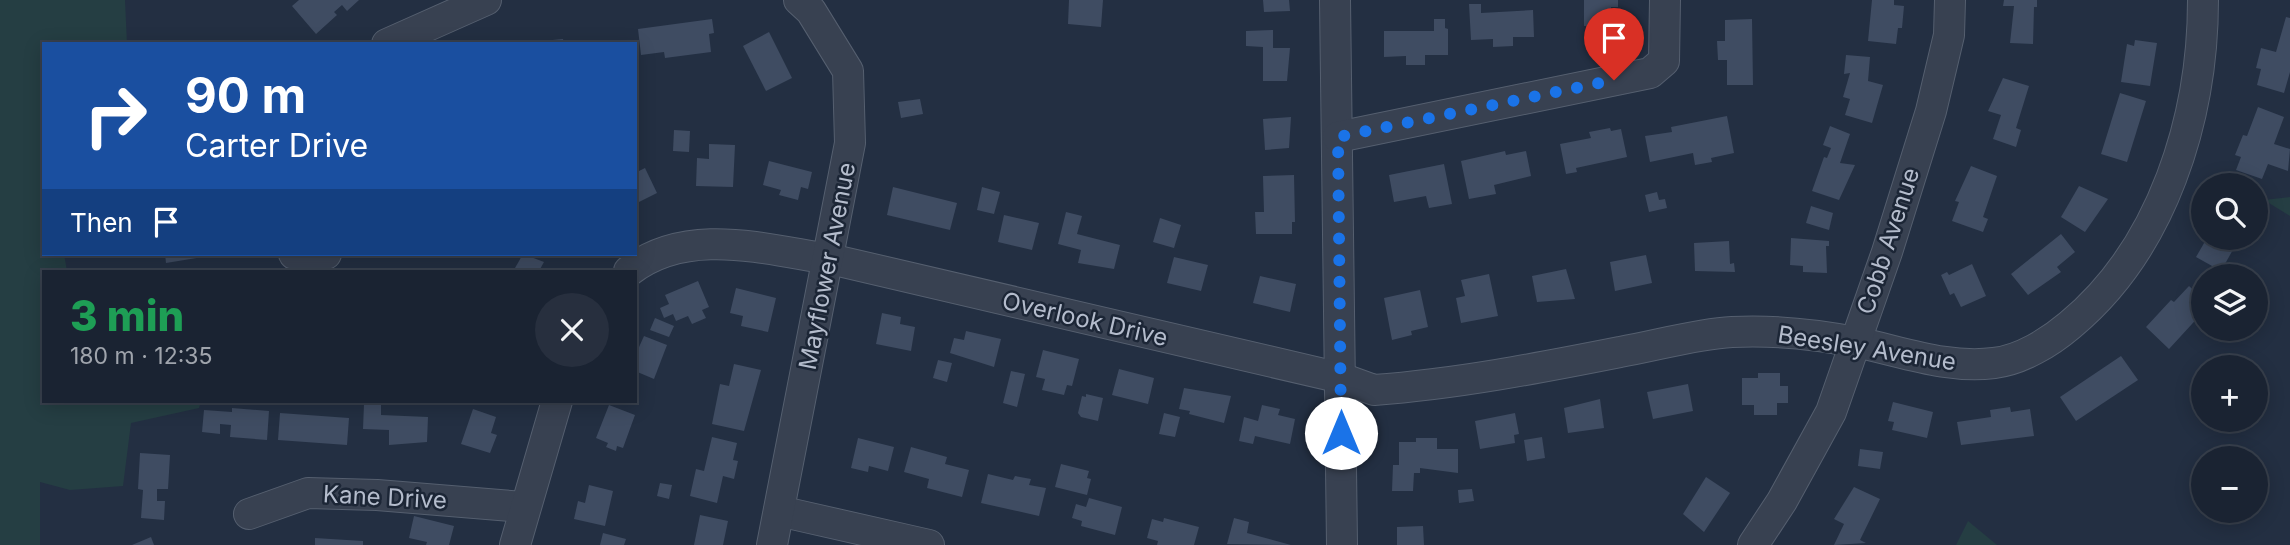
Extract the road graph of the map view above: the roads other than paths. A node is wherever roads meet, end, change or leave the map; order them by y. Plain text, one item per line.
1 (486, 0) edge
2 (799, 0) edge
3 (1335, 0) edge
4 (1665, 0) edge
5 (1950, 0) edge
6 (2203, 0) edge
7 (392, 42) edge
8 (1338, 137) junction
9 (830, 259) junction
10 (631, 270) edge
11 (1855, 342) junction
12 (1340, 378) junction
13 (556, 403) edge
14 (524, 507) junction
15 (779, 511) junction
16 (249, 514) dead end
17 (515, 545) edge
18 (772, 545) edge
19 (929, 545) edge
20 (1342, 545) edge
21 (1753, 545) edge

1 - 7 street
2 - 9 street, Mayflower Avenue
3 - 8 street
4 - 8 street
5 - 11 street, Cobb Avenue
6 - 11 street, Beesley Avenue
8 - 12 street
9 - 10 street, Overlook Drive
9 - 12 street, Overlook Drive
9 - 15 street, Mayflower Avenue
11 - 12 street, Beesley Avenue
11 - 21 street, Cobb Avenue
12 - 20 street
13 - 14 street
14 - 16 street, Kane Drive
14 - 17 street
15 - 18 street, Mayflower Avenue
15 - 19 street

